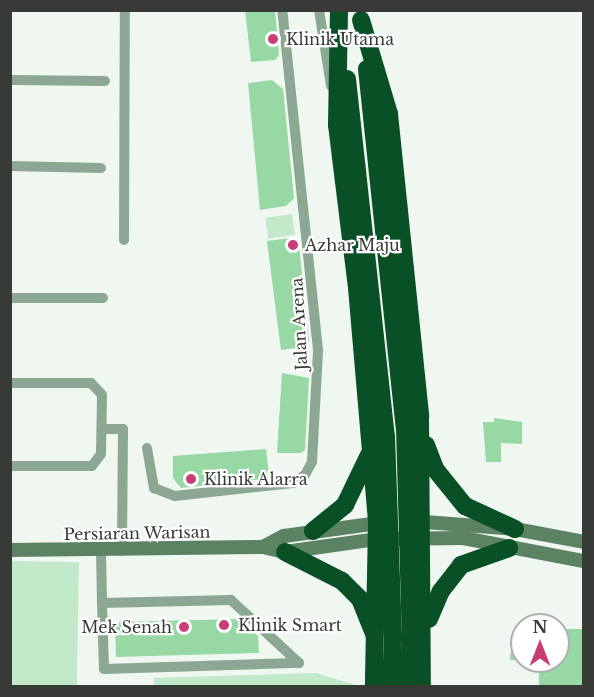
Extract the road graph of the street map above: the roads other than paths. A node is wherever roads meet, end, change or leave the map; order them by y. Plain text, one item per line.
1 (125, 10) edge
2 (282, 10) edge
3 (319, 10) edge
4 (339, 10) edge
5 (361, 15) edge
6 (10, 80) edge
7 (105, 81) dead end
8 (337, 125) junction
9 (10, 166) edge
10 (101, 168) dead end
11 (124, 240) dead end
12 (10, 298) edge
13 (103, 298) dead end
14 (10, 383) edge
15 (420, 416) junction
16 (102, 429) junction
17 (147, 447) dead end
18 (370, 451) junction
19 (10, 466) edge
20 (422, 470) junction
21 (373, 474) junction
22 (423, 529) junction
23 (516, 529) junction
24 (313, 531) junction
25 (377, 531) junction
26 (584, 542) edge
27 (263, 547) junction
28 (509, 548) junction
29 (10, 550) edge
30 (102, 551) junction
31 (122, 551) junction
32 (285, 552) junction
33 (584, 561) edge
34 (425, 582) junction
35 (379, 583) junction
36 (102, 603) junction
37 (409, 636) junction
38 (376, 653) junction
39 (375, 687) edge
40 (391, 687) edge
41 (408, 687) edge
42 (422, 687) edge

1 - 11 street
2 - 17 street, Jalan Arena
3 - 8 street
4 - 8 highway
4 - 37 highway, bridge
5 - 15 highway
5 - 37 highway, bridge
6 - 7 street
8 - 18 highway
9 - 10 street
12 - 13 street
14 - 16 street
15 - 20 highway
15 - 23 highway
16 - 19 street
16 - 31 street
18 - 21 highway
18 - 24 highway
20 - 21 highway
20 - 22 highway
21 - 25 highway
22 - 23 street
22 - 25 street
22 - 28 street
22 - 34 highway
23 - 26 street
24 - 25 street
24 - 27 street
25 - 32 street
25 - 35 highway
27 - 31 street, Persiaran Warisan
27 - 32 street
28 - 33 street
28 - 37 highway
29 - 30 street, Persiaran Warisan
30 - 31 street, Persiaran Warisan
30 - 36 street
32 - 38 highway
34 - 35 highway
34 - 37 highway
35 - 38 highway
36 - 36 street
37 - 40 highway
37 - 41 highway
37 - 42 highway
38 - 39 highway

